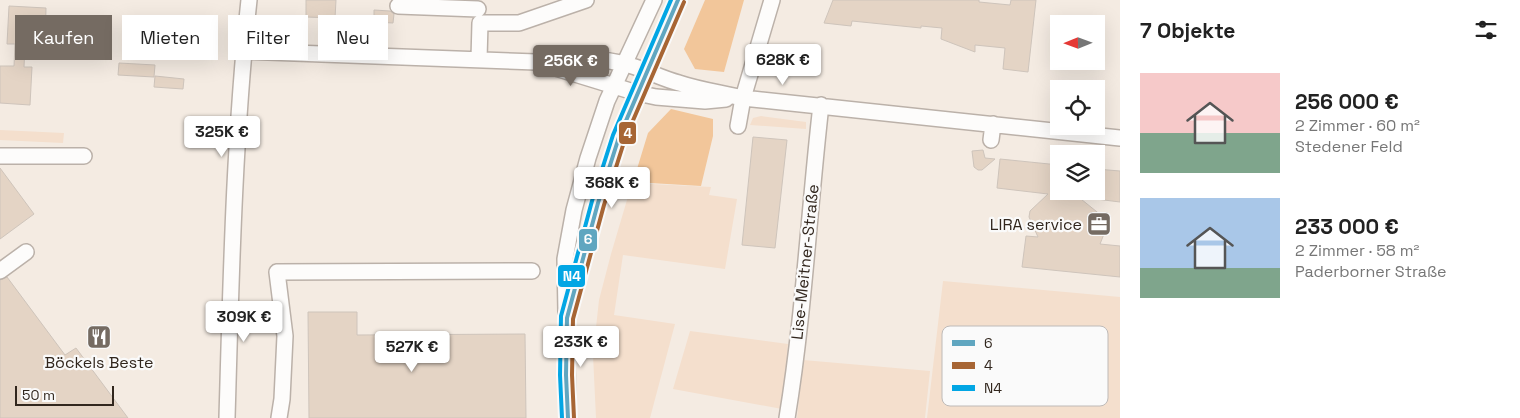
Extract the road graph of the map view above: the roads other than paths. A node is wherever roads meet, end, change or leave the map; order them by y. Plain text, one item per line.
1 (249, 0) edge
2 (586, 0) edge
3 (654, 0) edge
4 (678, 0) edge
5 (772, 0) edge
6 (398, 6) dead end
7 (478, 10) edge
8 (247, 15) edge
9 (308, 53) edge
10 (479, 59) junction
11 (242, 60) edge
12 (536, 62) junction
13 (624, 64) junction
14 (646, 72) junction
15 (614, 87) junction
16 (637, 93) junction
17 (743, 98) junction
18 (821, 105) junction
19 (993, 124) junction
20 (738, 126) dead end
21 (1120, 138) edge
22 (991, 140) dead end
23 (0, 156) edge
24 (84, 156) dead end
25 (26, 252) dead end
26 (0, 271) edge
27 (532, 271) dead end
28 (567, 318) junction
29 (227, 418) edge
30 (278, 418) edge
31 (568, 418) edge
32 (787, 418) edge

1 - 8 street
2 - 7 street
3 - 13 street
4 - 14 street
5 - 17 street
6 - 7 street
7 - 10 street
9 - 10 street
10 - 12 street
11 - 29 street
12 - 13 street
12 - 15 street
13 - 14 street
13 - 15 street
14 - 16 street
14 - 17 street
15 - 16 street
15 - 28 street
16 - 17 street
16 - 28 street
17 - 18 street
17 - 20 street
18 - 19 street
18 - 32 street, Lise-Meitner-Straße
19 - 21 street
19 - 22 street
23 - 24 street
25 - 26 street
27 - 30 street
28 - 31 street

